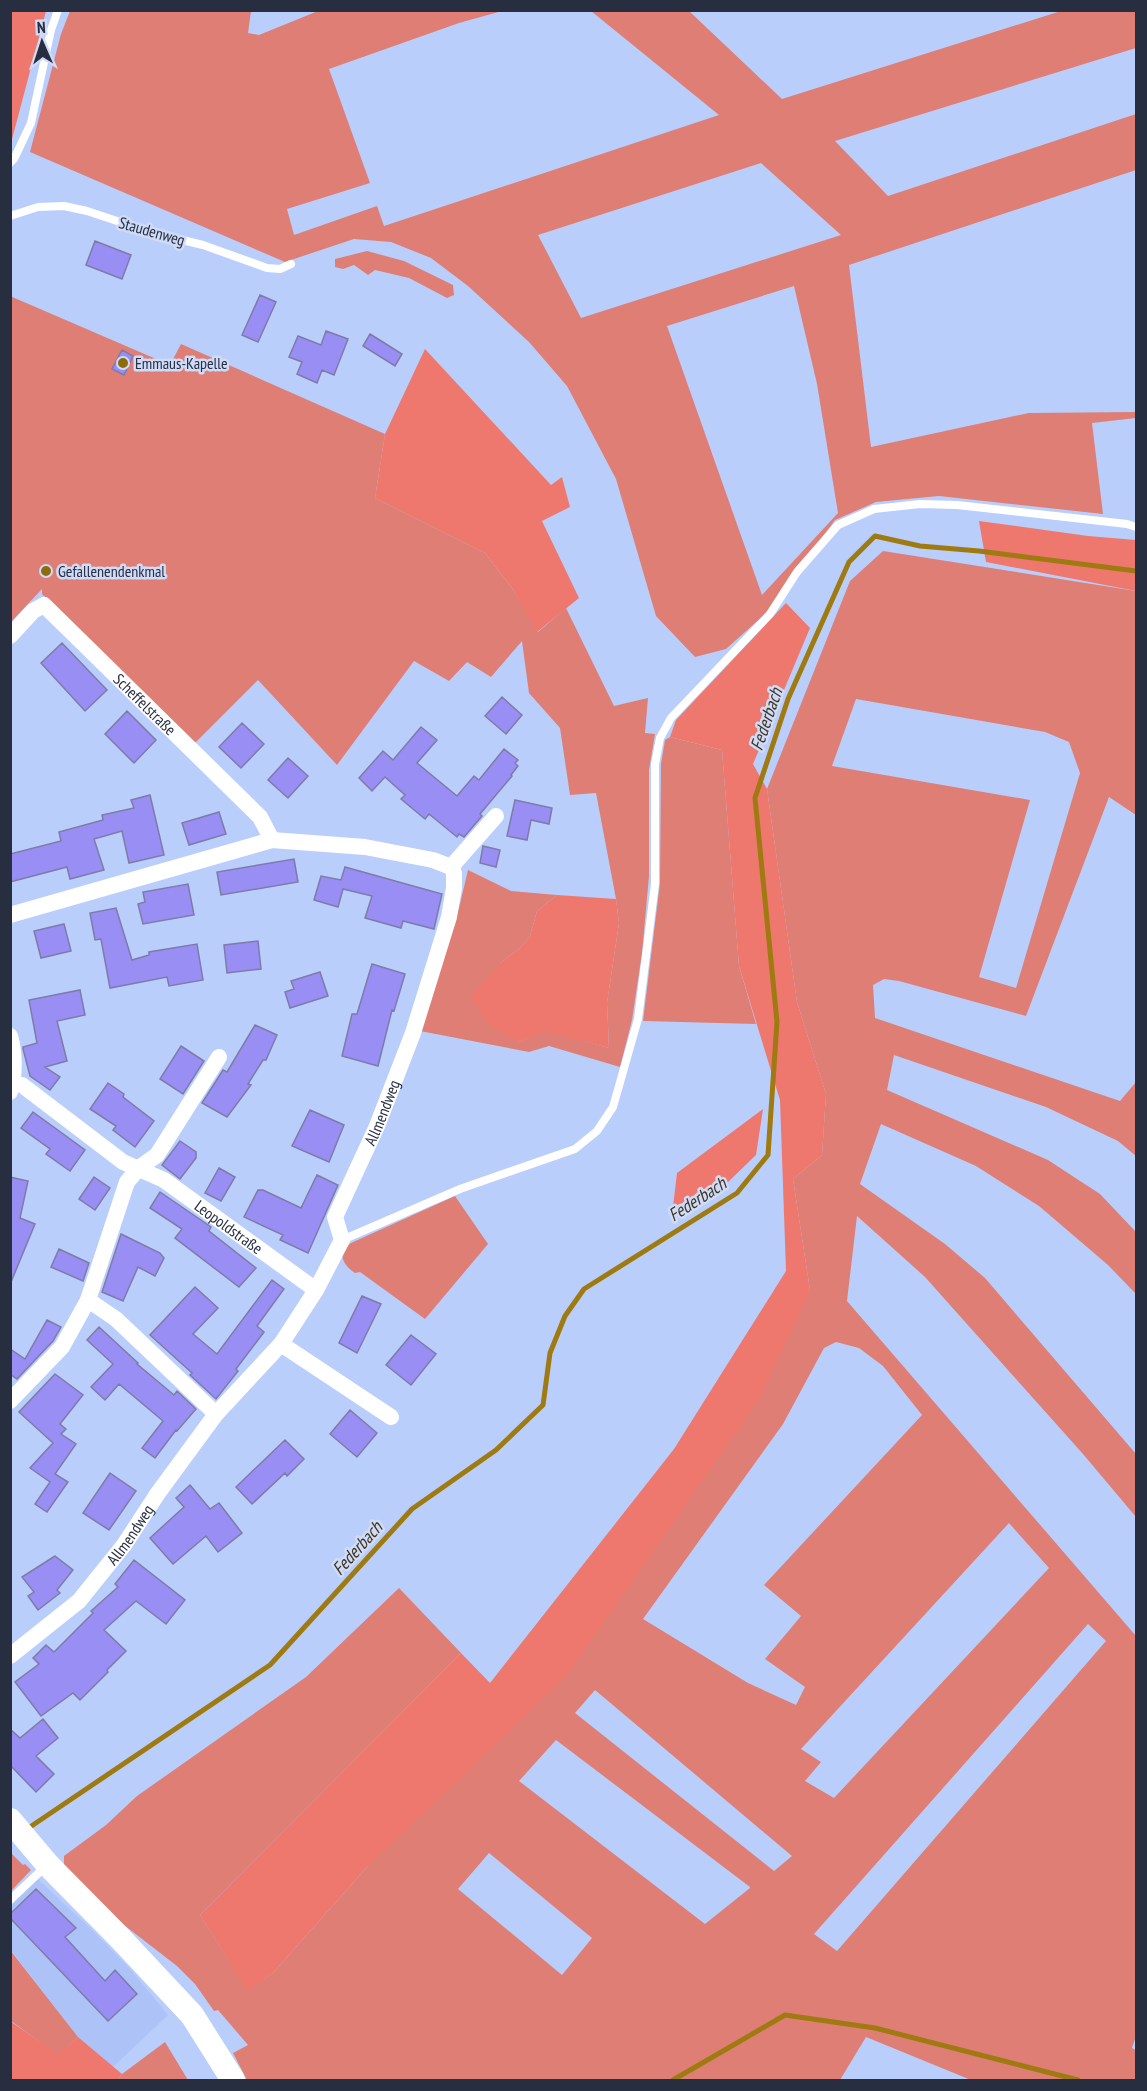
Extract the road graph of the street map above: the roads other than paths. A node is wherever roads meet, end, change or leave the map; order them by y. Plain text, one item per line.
1 (58, 10) edge
2 (10, 163) edge
3 (10, 216) edge
4 (291, 264) dead end
5 (1137, 528) edge
6 (10, 636) edge
7 (496, 816) dead end
8 (272, 840) junction
9 (451, 867) junction
10 (10, 915) edge
11 (10, 1036) edge
12 (219, 1057) dead end
13 (12, 1087) edge
14 (139, 1168) junction
15 (342, 1240) junction
16 (316, 1290) junction
17 (88, 1300) junction
18 (281, 1344) junction
19 (10, 1401) edge
20 (216, 1414) junction
21 (391, 1417) dead end
22 (10, 1656) edge
23 (16, 1827) edge
24 (48, 1865) junction
25 (10, 1900) edge
26 (233, 2080) edge

1 - 2 lane
3 - 4 lane, Staudenweg
5 - 15 lane
6 - 8 street, Scheffelstraße
7 - 9 street
8 - 9 street
8 - 10 street
9 - 15 street, Allmendweg
11 - 13 street
12 - 14 street
13 - 14 street, Leopoldstraße
14 - 16 street, Leopoldstraße
14 - 17 street
15 - 16 street, Allmendweg
16 - 18 street, Allmendweg
17 - 19 street
17 - 20 street
18 - 20 street, Allmendweg
18 - 21 street
20 - 22 street, Allmendweg
23 - 24 main road
24 - 25 lane
24 - 26 main road

